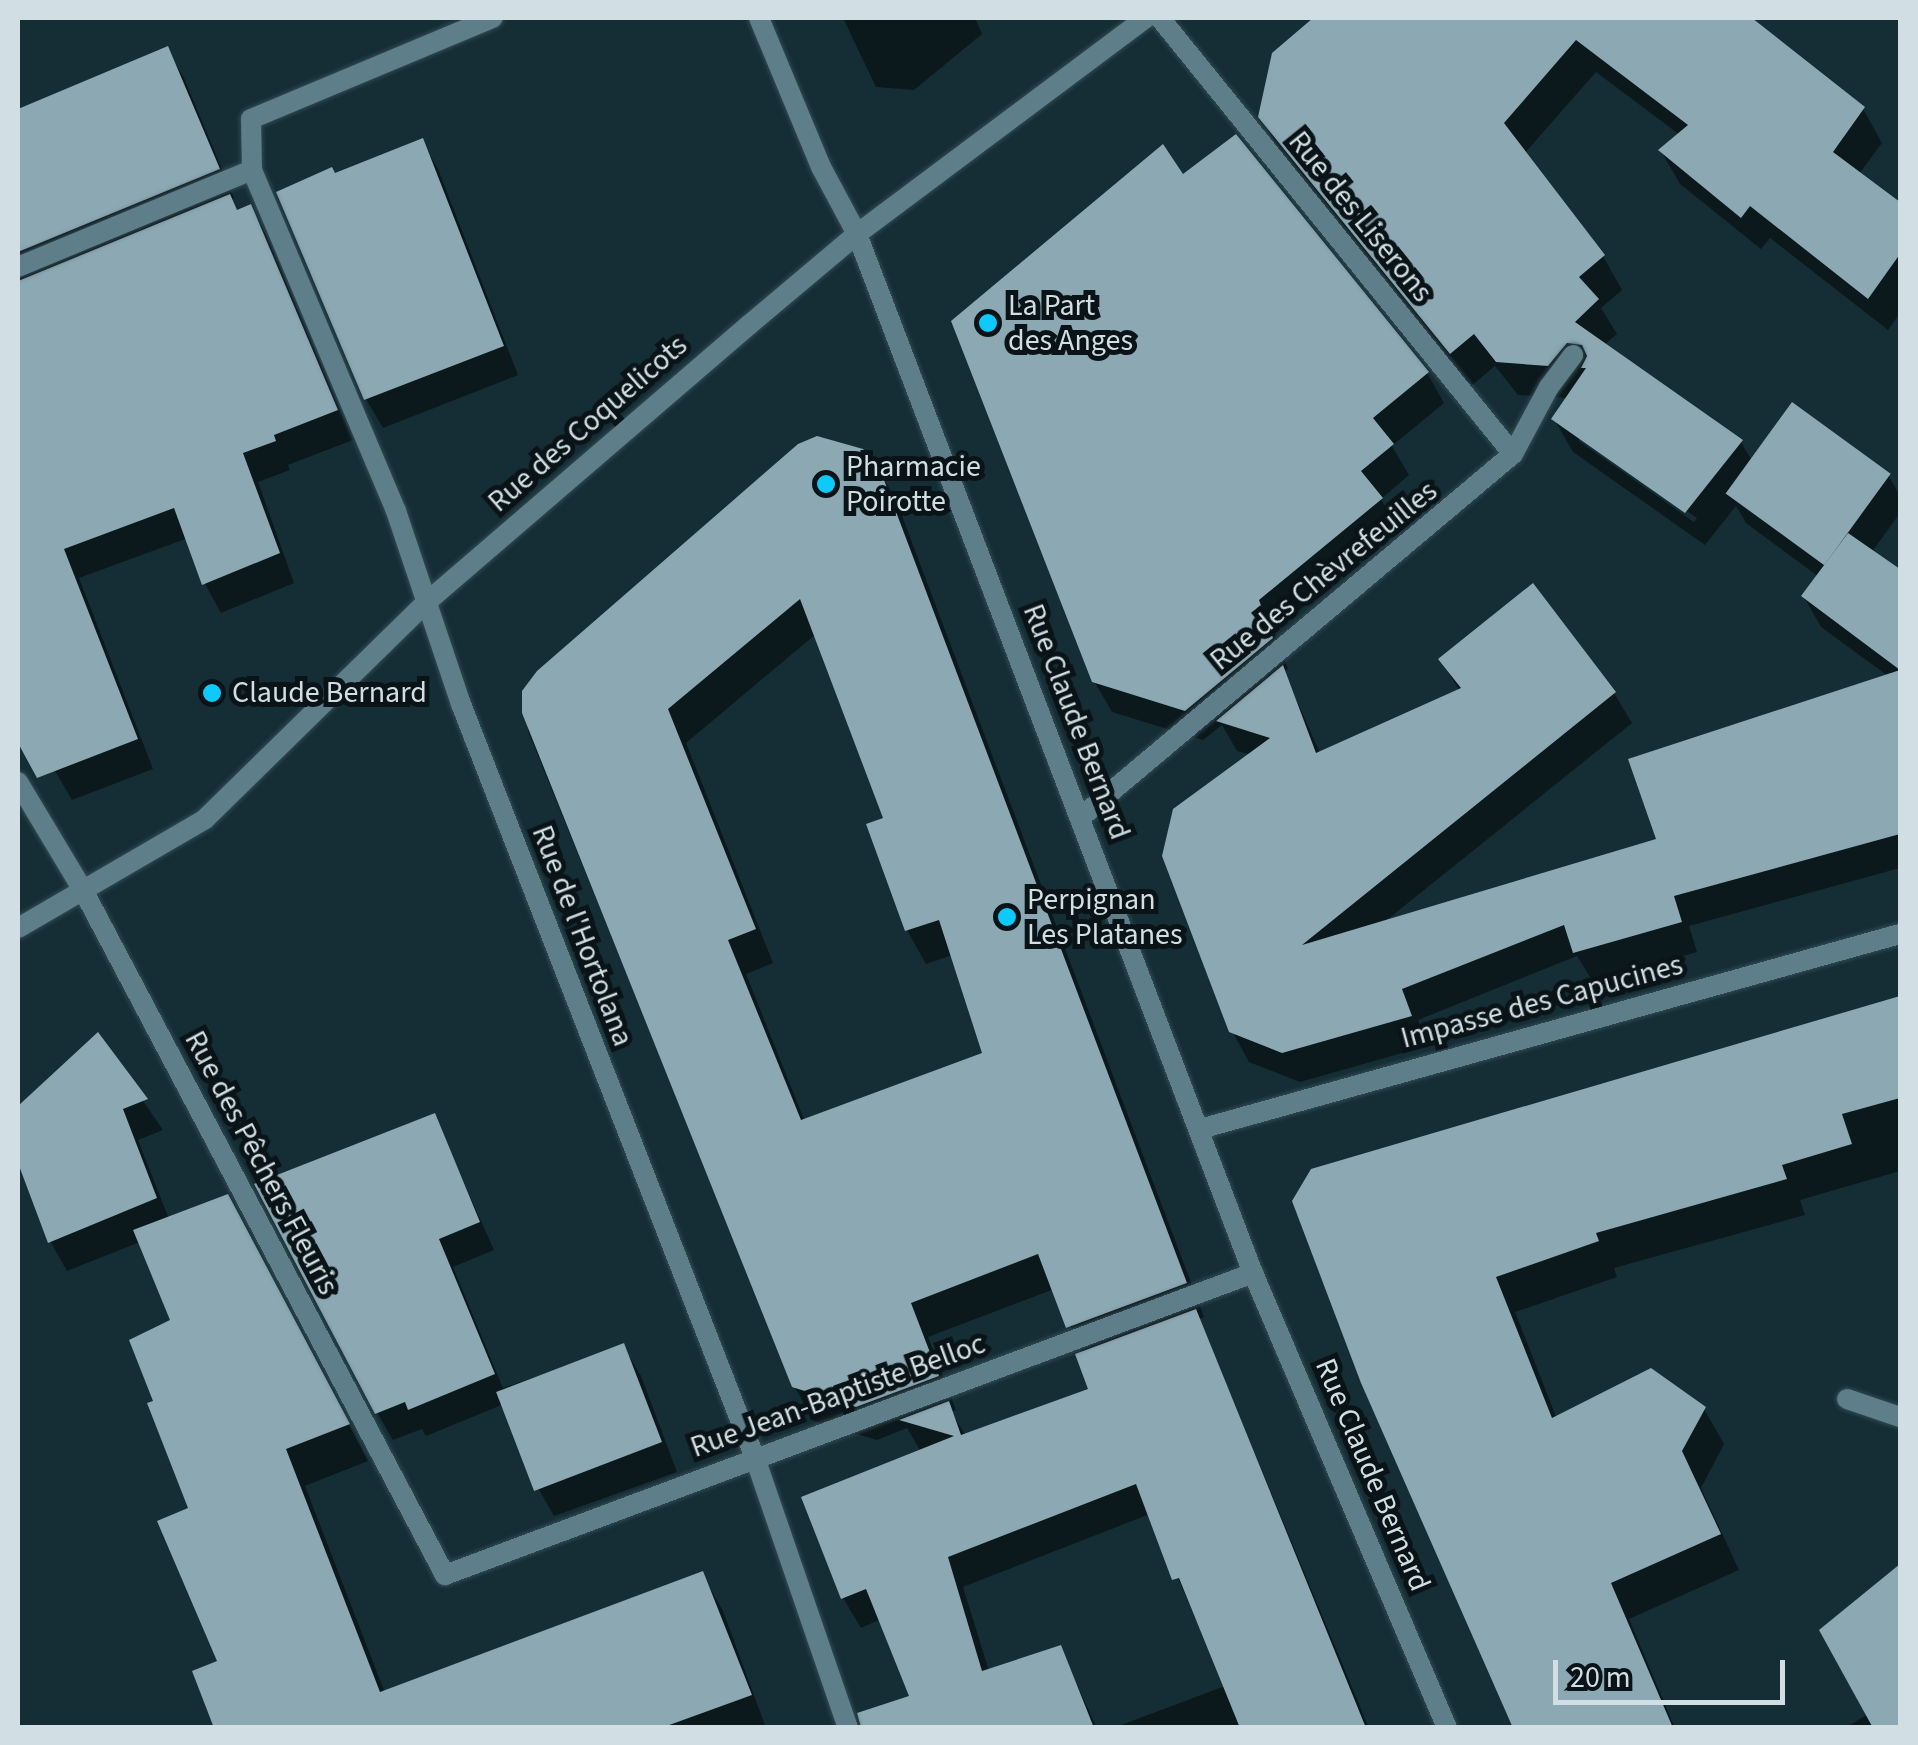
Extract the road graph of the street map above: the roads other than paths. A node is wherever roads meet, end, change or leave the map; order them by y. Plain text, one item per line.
1 (492, 18) edge
2 (759, 18) edge
3 (1146, 18) edge
4 (1160, 18) edge
5 (252, 170) junction
6 (857, 234) junction
7 (18, 267) edge
8 (1574, 355) dead end
9 (1513, 454) junction
10 (428, 601) junction
11 (18, 782) edge
12 (1081, 816) junction
13 (83, 890) junction
14 (18, 910) edge
15 (18, 928) edge
16 (1900, 934) edge
17 (1200, 1128) junction
18 (1253, 1274) junction
19 (1848, 1399) dead end
20 (1900, 1416) edge
21 (755, 1458) junction
22 (445, 1575) joint
23 (848, 1728) edge
24 (1447, 1728) edge

1 - 5 street
2 - 6 street, Rue Claude Bernard
3 - 6 street, Rue des Coquelicots
4 - 9 street, Rue des Liserons
5 - 7 street
5 - 10 street, Rue de l'Hortolana
6 - 10 street, Rue des Coquelicots
6 - 12 street, Rue Claude Bernard
8 - 9 street, Rue des Chèvrefeuilles
9 - 12 street, Rue des Chèvrefeuilles
10 - 13 street, Rue des Coquelicots
10 - 21 street, Rue de l'Hortolana
11 - 13 street, Rue des Pêchers Fleuris
12 - 17 street, Rue Claude Bernard
13 - 14 street, Rue des Coquelicots
13 - 15 street, Rue des Coquelicots
13 - 22 street, Rue des Pêchers Fleuris
16 - 17 street, Impasse des Capucines
17 - 18 street, Rue Claude Bernard
18 - 21 street, Rue Jean-Baptiste Belloc
18 - 24 street, Rue Claude Bernard
19 - 20 street
21 - 22 street, Rue Jean-Baptiste Belloc
21 - 23 street, Rue de l'Hortolana

